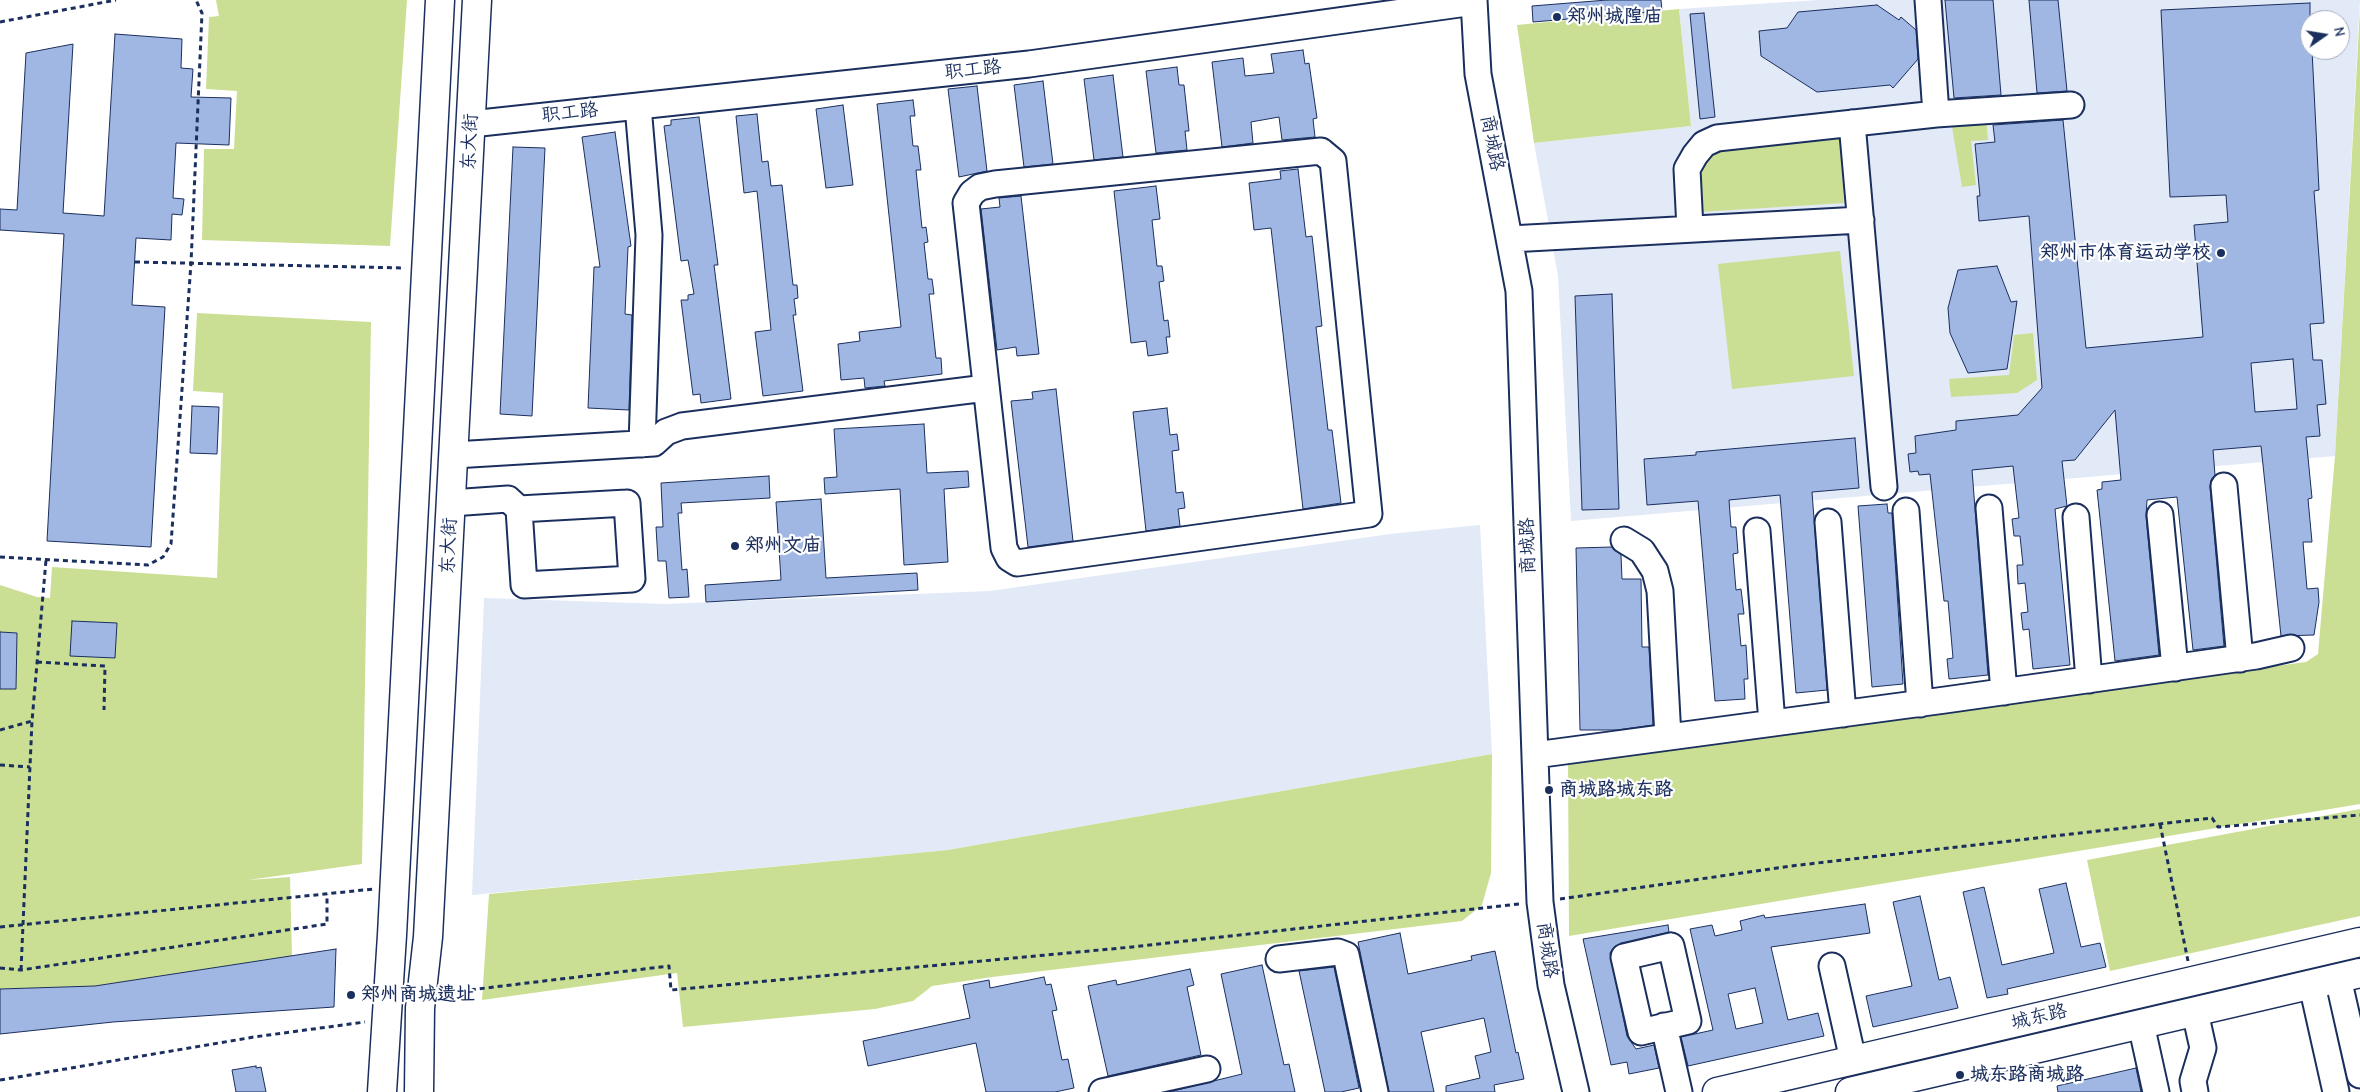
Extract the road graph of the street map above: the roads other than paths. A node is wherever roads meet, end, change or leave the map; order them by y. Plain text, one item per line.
1 (440, 0) edge
2 (477, 0) edge
3 (1928, 0) edge
4 (1474, 1) edge
5 (2071, 105) dead end
6 (638, 106) junction
7 (1936, 114) junction
8 (1852, 123) junction
9 (470, 124) junction
10 (1861, 220) junction
11 (1690, 229) junction
12 (1510, 239) junction
13 (986, 388) junction
14 (642, 444) junction
15 (454, 455) junction
16 (1884, 486) dead end
17 (2224, 486) dead end
18 (451, 503) junction
19 (1989, 508) dead end
20 (520, 509) junction
21 (1906, 511) dead end
22 (2160, 515) dead end
23 (2076, 517) dead end
24 (1828, 522) dead end
25 (1757, 531) dead end
26 (1624, 540) dead end
27 (2292, 648) dead end
28 (2240, 659) junction
29 (2175, 668) junction
30 (2089, 680) junction
31 (2004, 692) junction
32 (1920, 704) junction
33 (1843, 714) junction
34 (1772, 723) junction
35 (1668, 737) junction
36 (1535, 755) junction
37 (2360, 942) edge
38 (1279, 959) dead end
39 (1832, 966) dead end
40 (2349, 976) edge
41 (2312, 984) junction
42 (2195, 1012) junction
43 (2141, 1024) junction
44 (1664, 1026) dead end
45 (1853, 1060) junction
46 (1207, 1069) dead end
47 (2360, 1074) edge
48 (382, 1092) edge
49 (419, 1092) edge
50 (1082, 1092) edge
51 (1100, 1092) edge
52 (1375, 1092) edge
53 (1576, 1092) edge
54 (1679, 1092) edge
55 (1717, 1092) edge
56 (1850, 1092) edge
57 (2156, 1092) edge
58 (2196, 1092) edge
59 (2336, 1092) edge

1 - 48 main road, 东大街
2 - 9 main road, 东大街
3 - 7 street
4 - 6 street, 职工路
4 - 12 street, 商城路
5 - 7 street
6 - 9 street, 职工路
6 - 14 street
7 - 8 street
8 - 10 street
8 - 11 street
9 - 15 main road, 东大街
10 - 11 street
10 - 16 street
11 - 12 street
12 - 36 street, 商城路
13 - 13 street
13 - 14 street
14 - 15 street
15 - 18 main road, 东大街
17 - 28 street
18 - 20 street
18 - 49 main road, 东大街
19 - 31 street
20 - 20 street
21 - 32 street
22 - 29 street
23 - 30 street
24 - 33 street
25 - 34 street
26 - 35 street
27 - 28 street
28 - 29 street
29 - 30 street
30 - 31 street
31 - 32 street
32 - 33 street
33 - 34 street
34 - 35 street
35 - 36 street
36 - 53 street, 商城路
37 - 45 main road, 城东路
38 - 52 street
39 - 45 street
40 - 41 main road, 城东路
40 - 47 street
41 - 42 main road, 城东路
41 - 59 street
42 - 43 main road, 城东路
42 - 58 street
43 - 56 main road, 城东路
43 - 57 street
44 - 54 street
45 - 55 main road, 城东路
46 - 51 street
50 - 51 street

